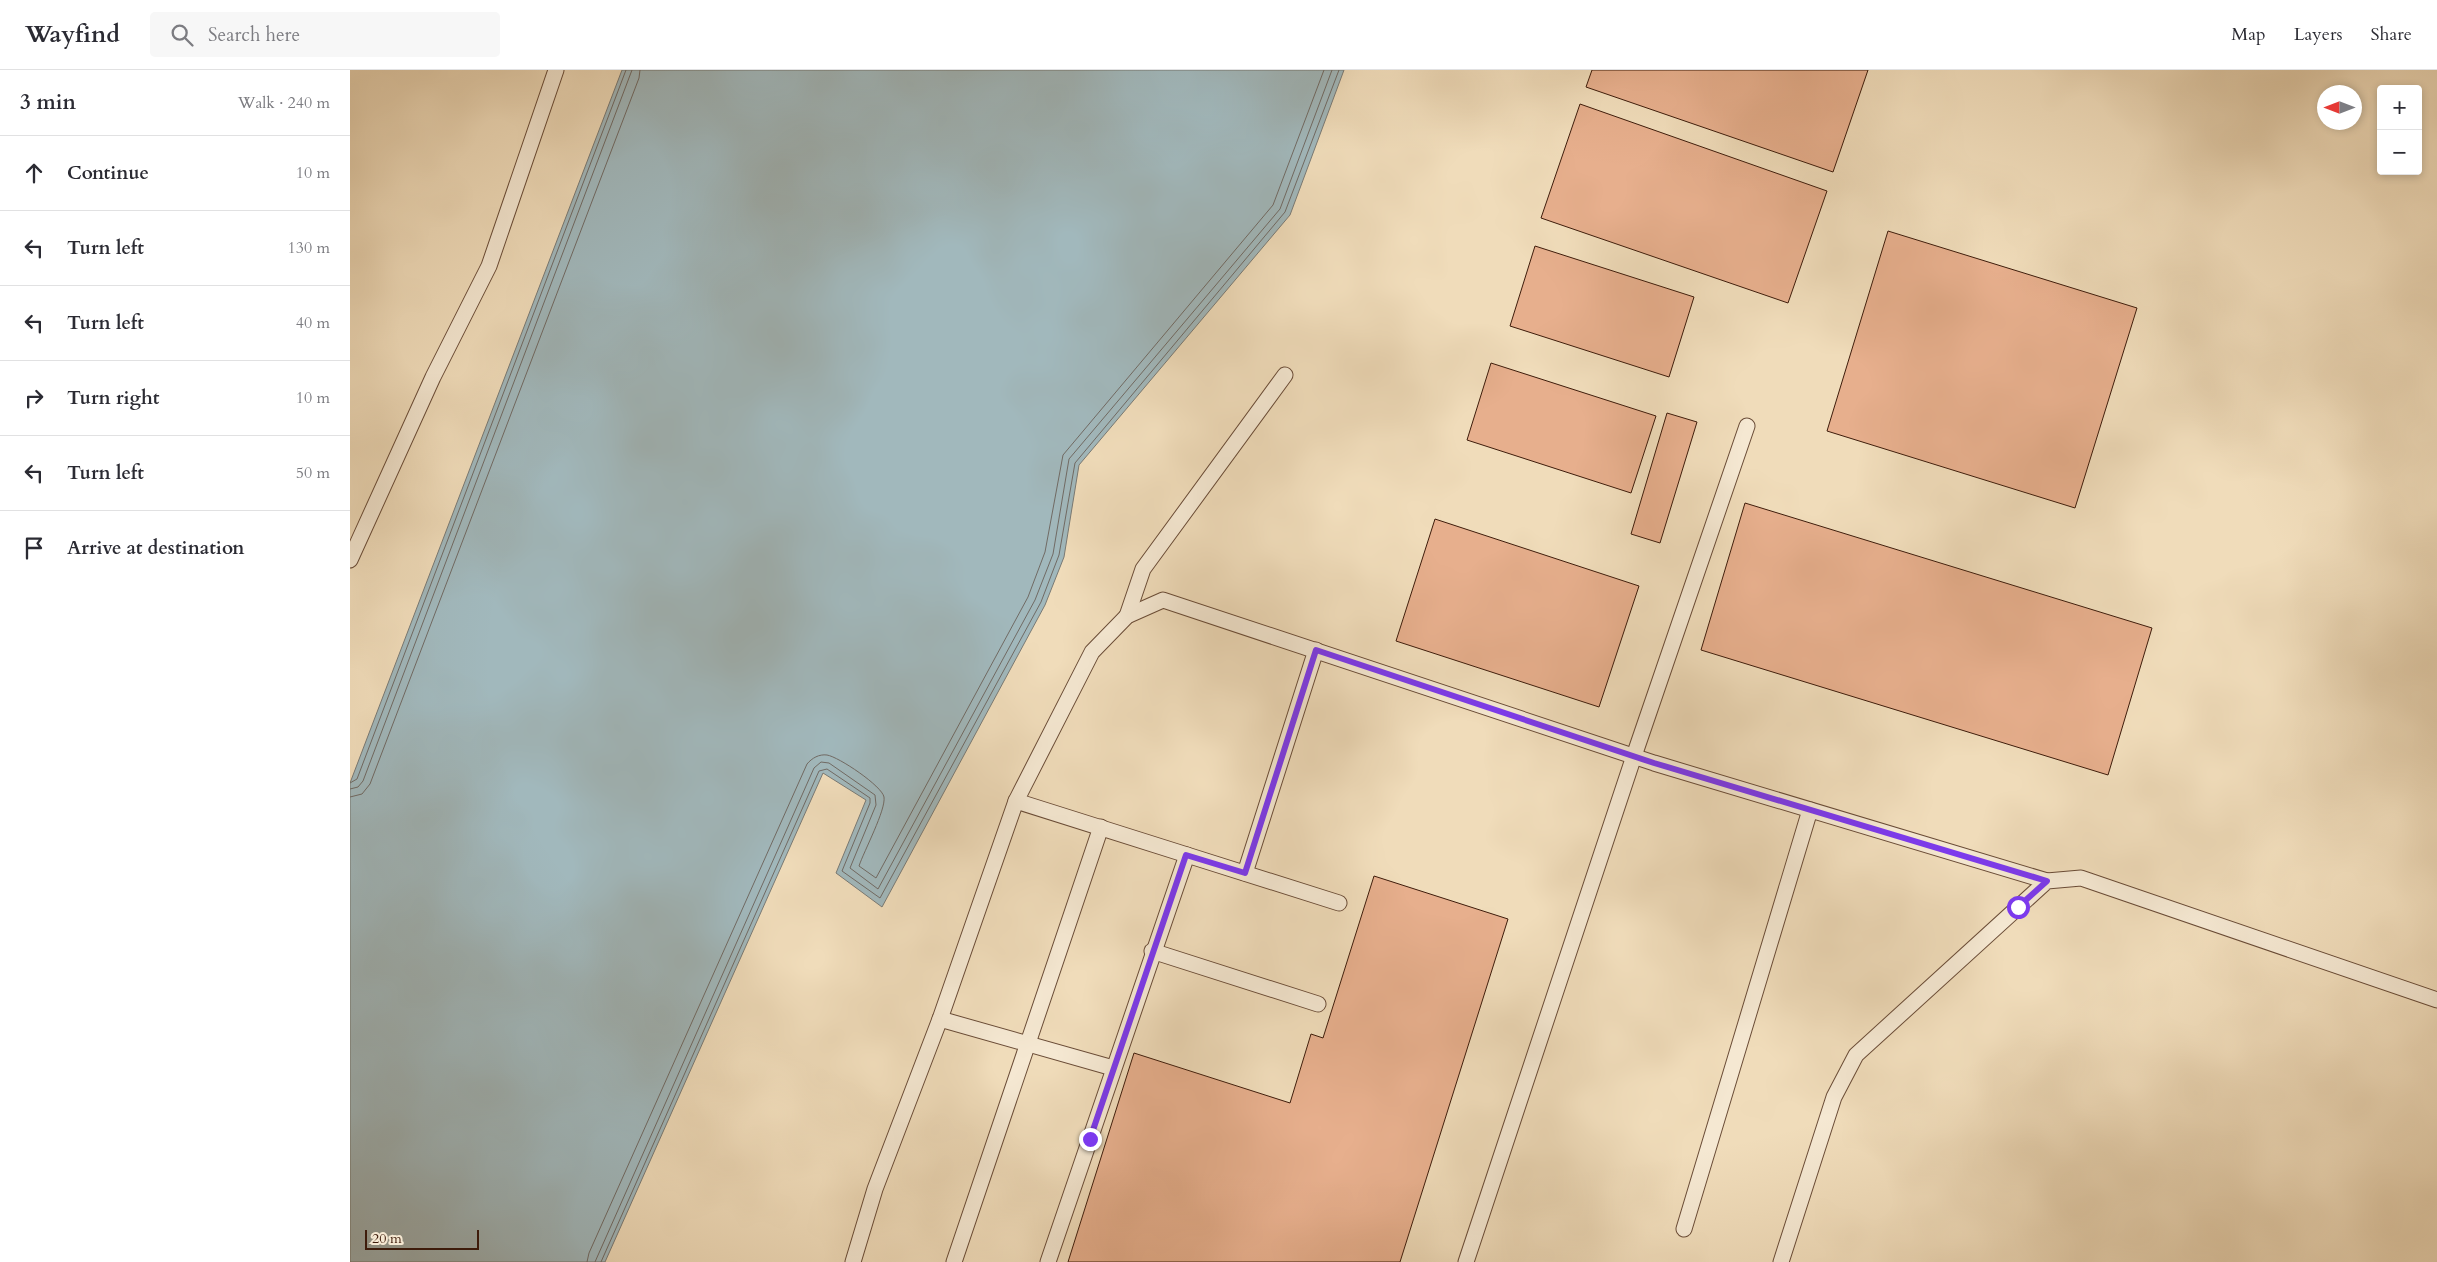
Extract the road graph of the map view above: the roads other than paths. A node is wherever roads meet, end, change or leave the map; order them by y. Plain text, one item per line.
1 (556, 70) edge
2 (1286, 374) dead end
3 (1747, 426) dead end
4 (350, 560) edge
5 (1127, 616) junction
6 (1316, 650) junction
7 (1634, 756) junction
8 (1016, 801) junction
9 (1810, 810) junction
10 (1101, 827) junction
11 (1186, 855) junction
12 (1245, 873) junction
13 (2047, 881) junction
14 (1339, 903) dead end
15 (1152, 951) junction
16 (2437, 1000) edge
17 (1318, 1004) dead end
18 (940, 1019) junction
19 (1027, 1044) junction
20 (1113, 1068) junction
21 (1684, 1229) dead end
22 (853, 1262) edge
23 (954, 1262) edge
24 (1048, 1262) edge
25 (1466, 1262) edge
26 (1781, 1262) edge

1 - 4 lane
2 - 5 lane
3 - 7 lane
5 - 6 lane
5 - 8 lane
6 - 7 lane
6 - 12 lane
7 - 9 lane
7 - 25 lane
8 - 10 lane
8 - 18 lane
9 - 13 lane
9 - 21 lane
10 - 11 lane
10 - 19 lane
11 - 12 lane
11 - 15 lane
12 - 14 lane
13 - 16 lane
13 - 26 lane
15 - 17 lane
15 - 20 lane
18 - 19 lane
18 - 22 lane
19 - 20 lane
19 - 23 lane
20 - 24 lane

